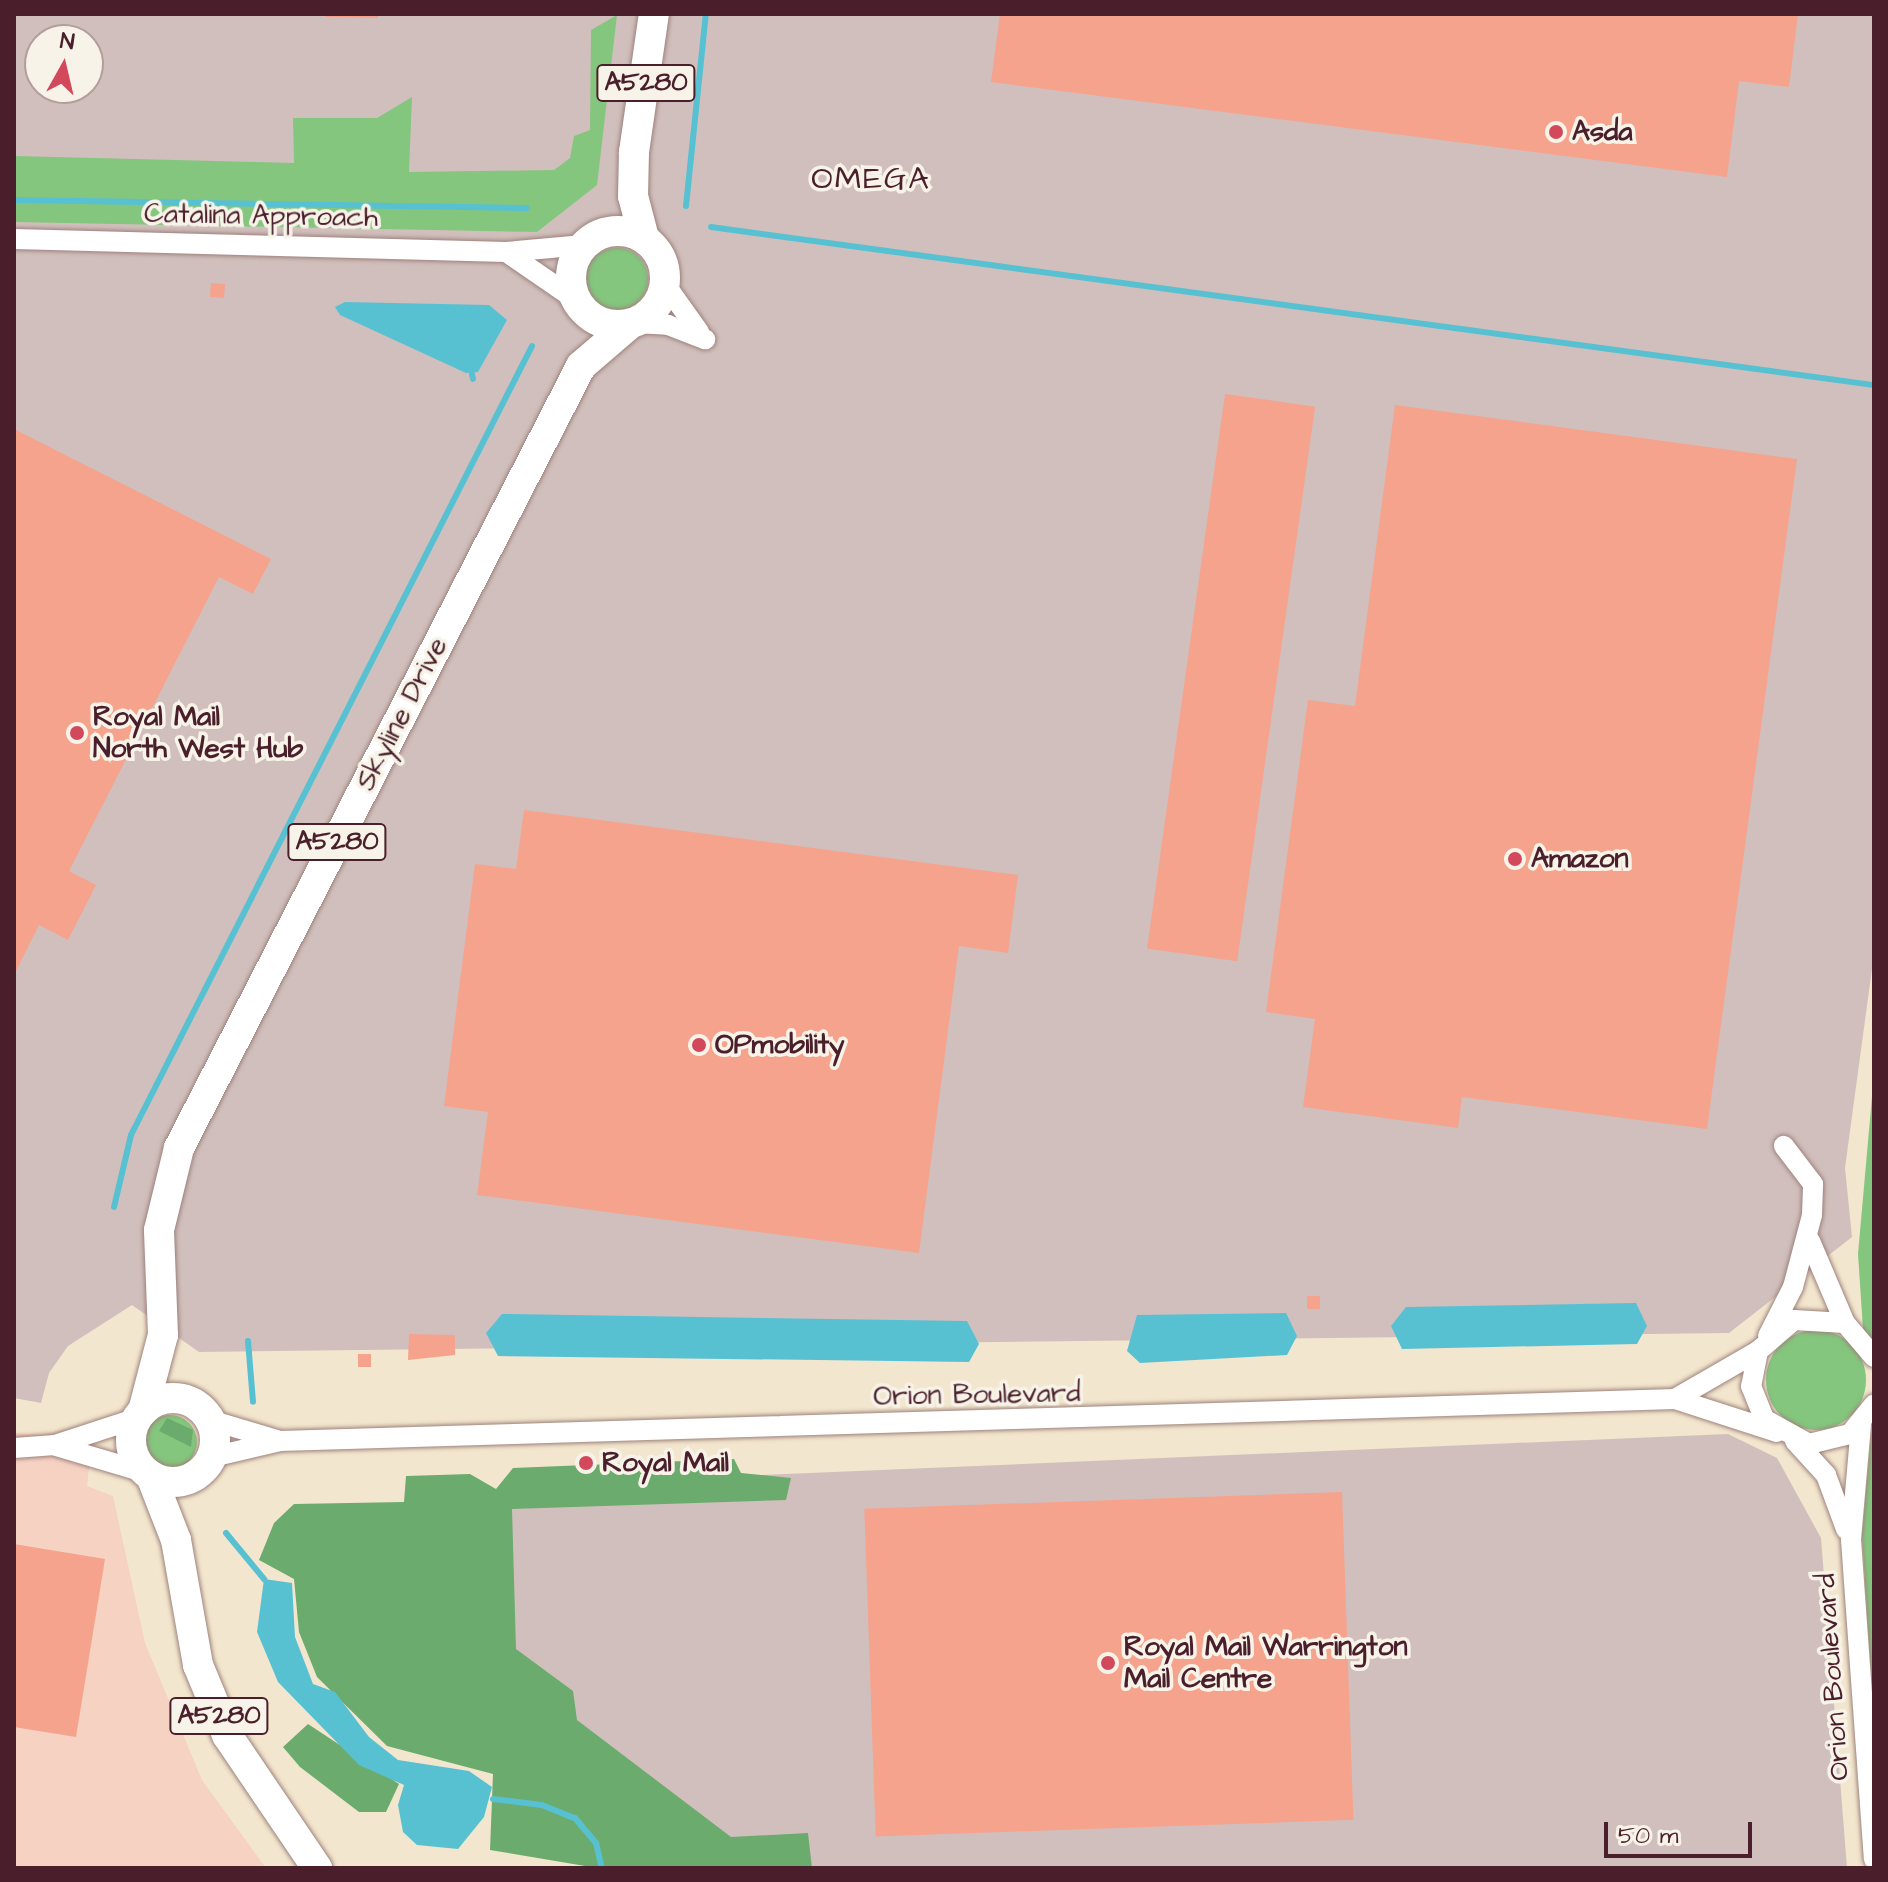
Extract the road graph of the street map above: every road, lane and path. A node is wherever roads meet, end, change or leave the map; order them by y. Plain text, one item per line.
1 (654, 14) edge
2 (634, 152) junction
3 (644, 238) junction
4 (14, 239) edge
5 (590, 241) junction
6 (506, 252) junction
7 (665, 284) junction
8 (578, 303) junction
9 (632, 323) junction
10 (581, 366) junction
11 (1784, 1146) dead end
12 (1810, 1241) junction
13 (1845, 1323) junction
14 (163, 1335) junction
15 (1762, 1345) junction
16 (1874, 1357) edge
17 (1675, 1399) junction
18 (1874, 1404) edge
19 (202, 1412) junction
20 (140, 1414) junction
21 (1861, 1425) junction
22 (1786, 1436) junction
23 (280, 1441) junction
24 (55, 1445) junction
25 (14, 1448) edge
26 (204, 1466) junction
27 (148, 1474) junction
28 (176, 1540) junction
29 (1851, 1540) junction
30 (1874, 1859) edge
31 (317, 1868) edge

1 - 2 main road, A5280
2 - 3 main road, A5280
2 - 5 main road, A5280
3 - 5 main road
3 - 7 main road, A5280
4 - 6 street, Catalina Approach
5 - 6 street, Catalina Approach
5 - 8 main road, A5280
6 - 8 street
7 - 9 main road, A5280
7 - 9 street
8 - 9 main road
8 - 10 main road, Skyline Drive / A5280
9 - 10 main road, Skyline Drive / A5280
10 - 14 main road, Skyline Drive / A5280
11 - 12 street
12 - 13 street
12 - 15 street
13 - 15 street, Orion Boulevard
13 - 16 street
14 - 19 main road, Skyline Drive / A5280
14 - 20 main road, Skyline Drive / A5280
15 - 17 street, Orion Boulevard
15 - 22 street
17 - 22 street, Orion Boulevard
17 - 23 street, Orion Boulevard
18 - 21 street
19 - 20 main road
19 - 23 street, Orion Boulevard
19 - 26 main road, A5280
20 - 24 street
20 - 27 main road, A5280
21 - 22 street
21 - 29 street, Orion Boulevard
22 - 29 street, Orion Boulevard
23 - 26 street, Orion Boulevard
24 - 25 street
24 - 27 street
26 - 27 main road
26 - 28 main road, A5280
27 - 28 main road, A5280
28 - 31 main road, A5280
29 - 30 street, Orion Boulevard

